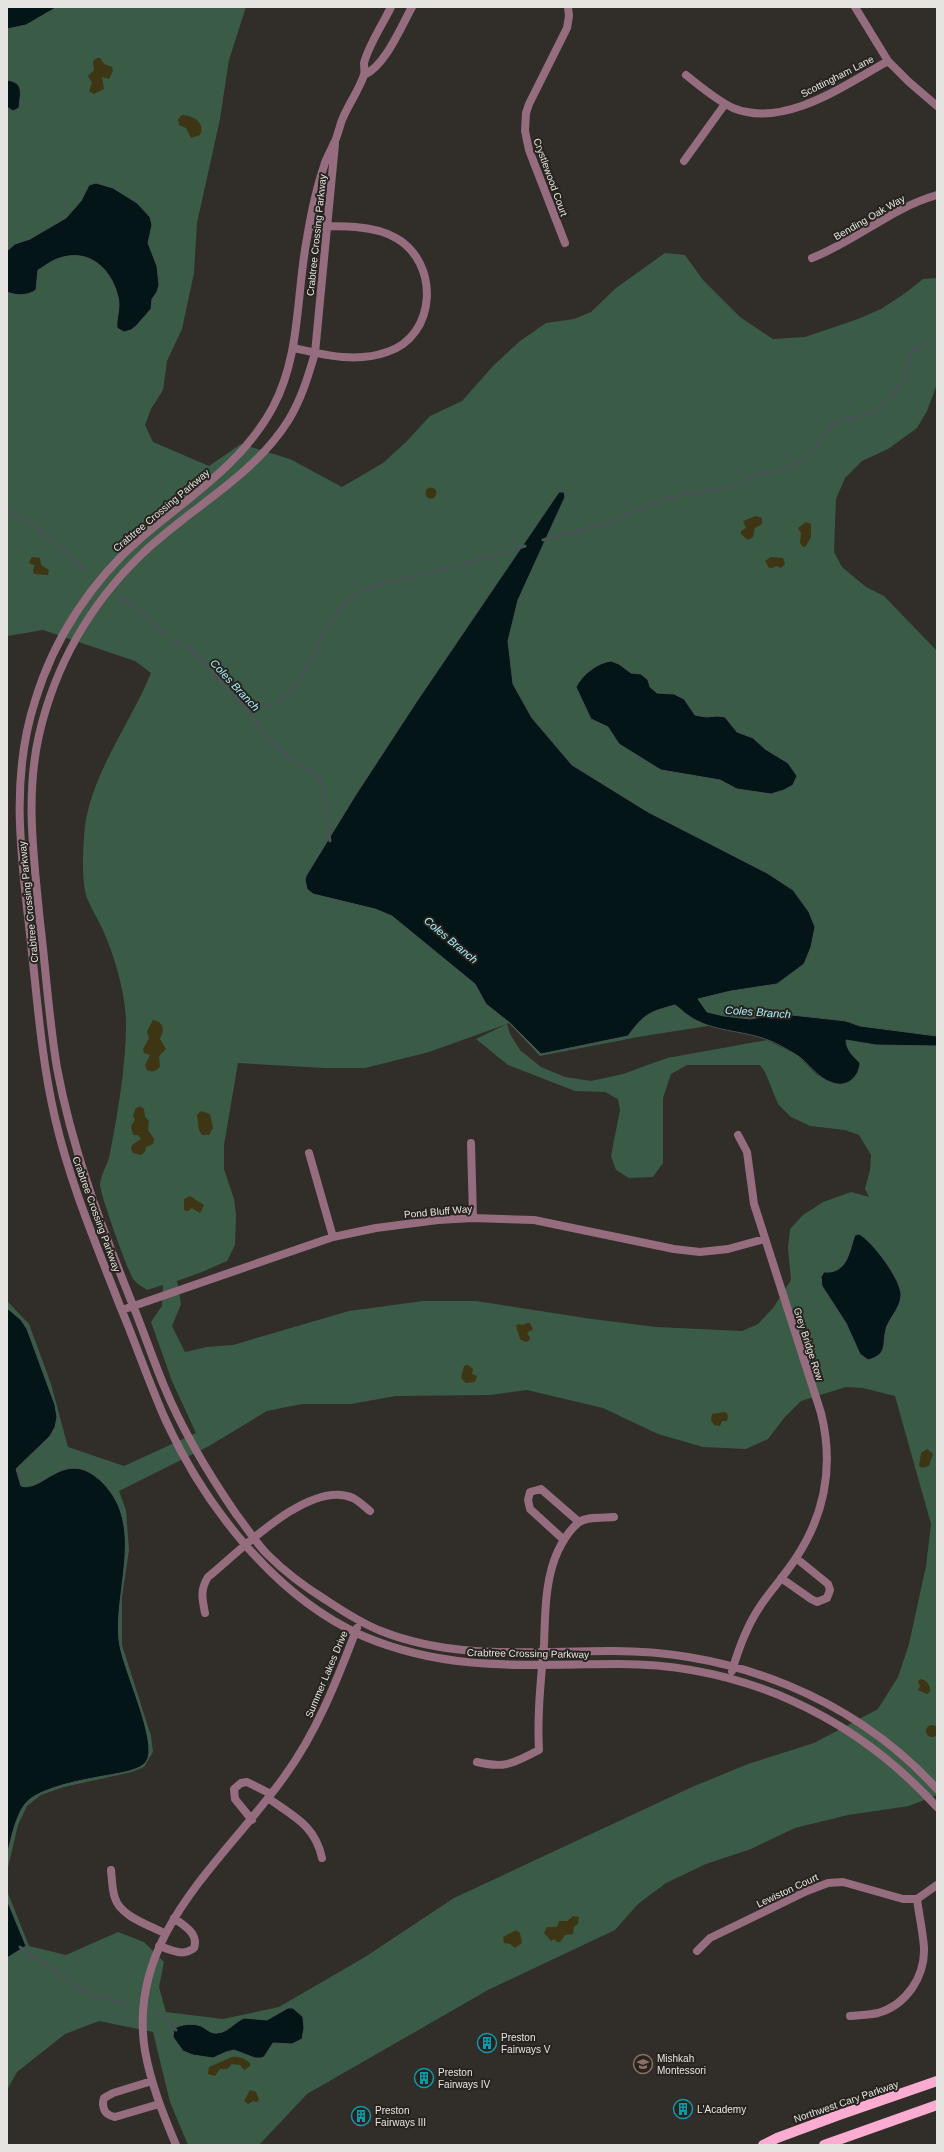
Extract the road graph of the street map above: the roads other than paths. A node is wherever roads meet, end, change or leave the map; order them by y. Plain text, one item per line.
1 (391, 7) edge
2 (412, 7) edge
3 (568, 7) edge
4 (855, 7) edge
5 (888, 61) junction
6 (364, 75) junction
7 (686, 75) dead end
8 (725, 104) junction
9 (937, 106) edge
10 (335, 143) junction
11 (684, 161) dead end
12 (937, 195) edge
13 (309, 227) junction
14 (328, 227) junction
15 (565, 243) dead end
16 (812, 258) dead end
17 (294, 348) junction
18 (315, 353) junction
19 (738, 1135) dead end
20 (471, 1143) dead end
21 (309, 1153) dead end
22 (473, 1218) junction
23 (333, 1237) junction
24 (764, 1239) junction
25 (134, 1306) junction
26 (122, 1310) junction
27 (370, 1511) dead end
28 (614, 1517) dead end
29 (579, 1522) junction
30 (254, 1538) junction
31 (564, 1540) junction
32 (246, 1546) junction
33 (796, 1558) junction
34 (781, 1578) junction
35 (205, 1613) dead end
36 (359, 1622) junction
37 (355, 1632) junction
38 (543, 1652) junction
39 (542, 1665) junction
40 (733, 1667) junction
41 (730, 1678) junction
42 (477, 1762) dead end
43 (937, 1789) edge
44 (270, 1796) junction
45 (937, 1807) edge
46 (252, 1820) junction
47 (322, 1858) dead end
48 (111, 1870) dead end
49 (937, 1885) edge
50 (917, 1899) junction
51 (174, 1918) junction
52 (164, 1933) junction
53 (159, 1946) junction
54 (697, 1951) dead end
55 (850, 2016) dead end
56 (152, 2081) junction
57 (937, 2081) edge
58 (159, 2104) junction
59 (937, 2105) edge
60 (778, 2141) edge
61 (176, 2145) edge
62 (763, 2145) edge
63 (824, 2145) edge

1 - 6 street, Crabtree Crossing Parkway
2 - 6 street, Crabtree Crossing Parkway
3 - 15 street, Crystlewood Court
4 - 5 street
5 - 8 street, Scottingham Lane
5 - 9 street
6 - 10 street, Crabtree Crossing Parkway
7 - 8 street, Scottingham Lane
8 - 11 street
10 - 13 street, Crabtree Crossing Parkway
10 - 14 street, Crabtree Crossing Parkway
12 - 16 street, Bending Oak Way
13 - 14 street
13 - 17 street, Crabtree Crossing Parkway
14 - 18 street, Crabtree Crossing Parkway
14 - 18 street
17 - 18 street
17 - 26 street, Crabtree Crossing Parkway
18 - 25 street, Crabtree Crossing Parkway
19 - 24 street, Grey Bridge Row
20 - 22 street
21 - 23 street
22 - 23 street, Pond Bluff Way
22 - 24 street, Pond Bluff Way
23 - 25 street, Pond Bluff Way
24 - 33 street, Grey Bridge Row
25 - 26 street, Pond Bluff Way
25 - 30 street, Crabtree Crossing Parkway
26 - 32 street, Crabtree Crossing Parkway
27 - 30 street
28 - 29 street
29 - 31 street
29 - 31 street
30 - 32 street
30 - 36 street, Crabtree Crossing Parkway
31 - 38 street
32 - 35 street
32 - 37 street, Crabtree Crossing Parkway
33 - 34 street, Grey Bridge Row
33 - 34 street
34 - 40 street, Grey Bridge Row
36 - 37 street, Summer Lakes Drive
36 - 38 street, Crabtree Crossing Parkway
37 - 39 street, Crabtree Crossing Parkway
37 - 44 street, Summer Lakes Drive
38 - 39 street
38 - 40 street, Crabtree Crossing Parkway
39 - 41 street, Crabtree Crossing Parkway
39 - 42 street
40 - 41 street, Grey Bridge Row
40 - 43 street, Crabtree Crossing Parkway
41 - 45 street, Crabtree Crossing Parkway
44 - 46 street, Summer Lakes Drive
44 - 46 street
44 - 47 street
46 - 51 street, Summer Lakes Drive
48 - 52 street
49 - 50 street
50 - 54 street, Lewiston Court
50 - 55 street
51 - 52 street, Summer Lakes Drive
51 - 53 street
52 - 53 street, Summer Lakes Drive
53 - 56 street, Summer Lakes Drive
56 - 58 street, Summer Lakes Drive
56 - 58 street
57 - 60 main road, Northwest Cary Parkway
58 - 61 street, Summer Lakes Drive
59 - 63 main road
60 - 62 main road, Northwest Cary Parkway

